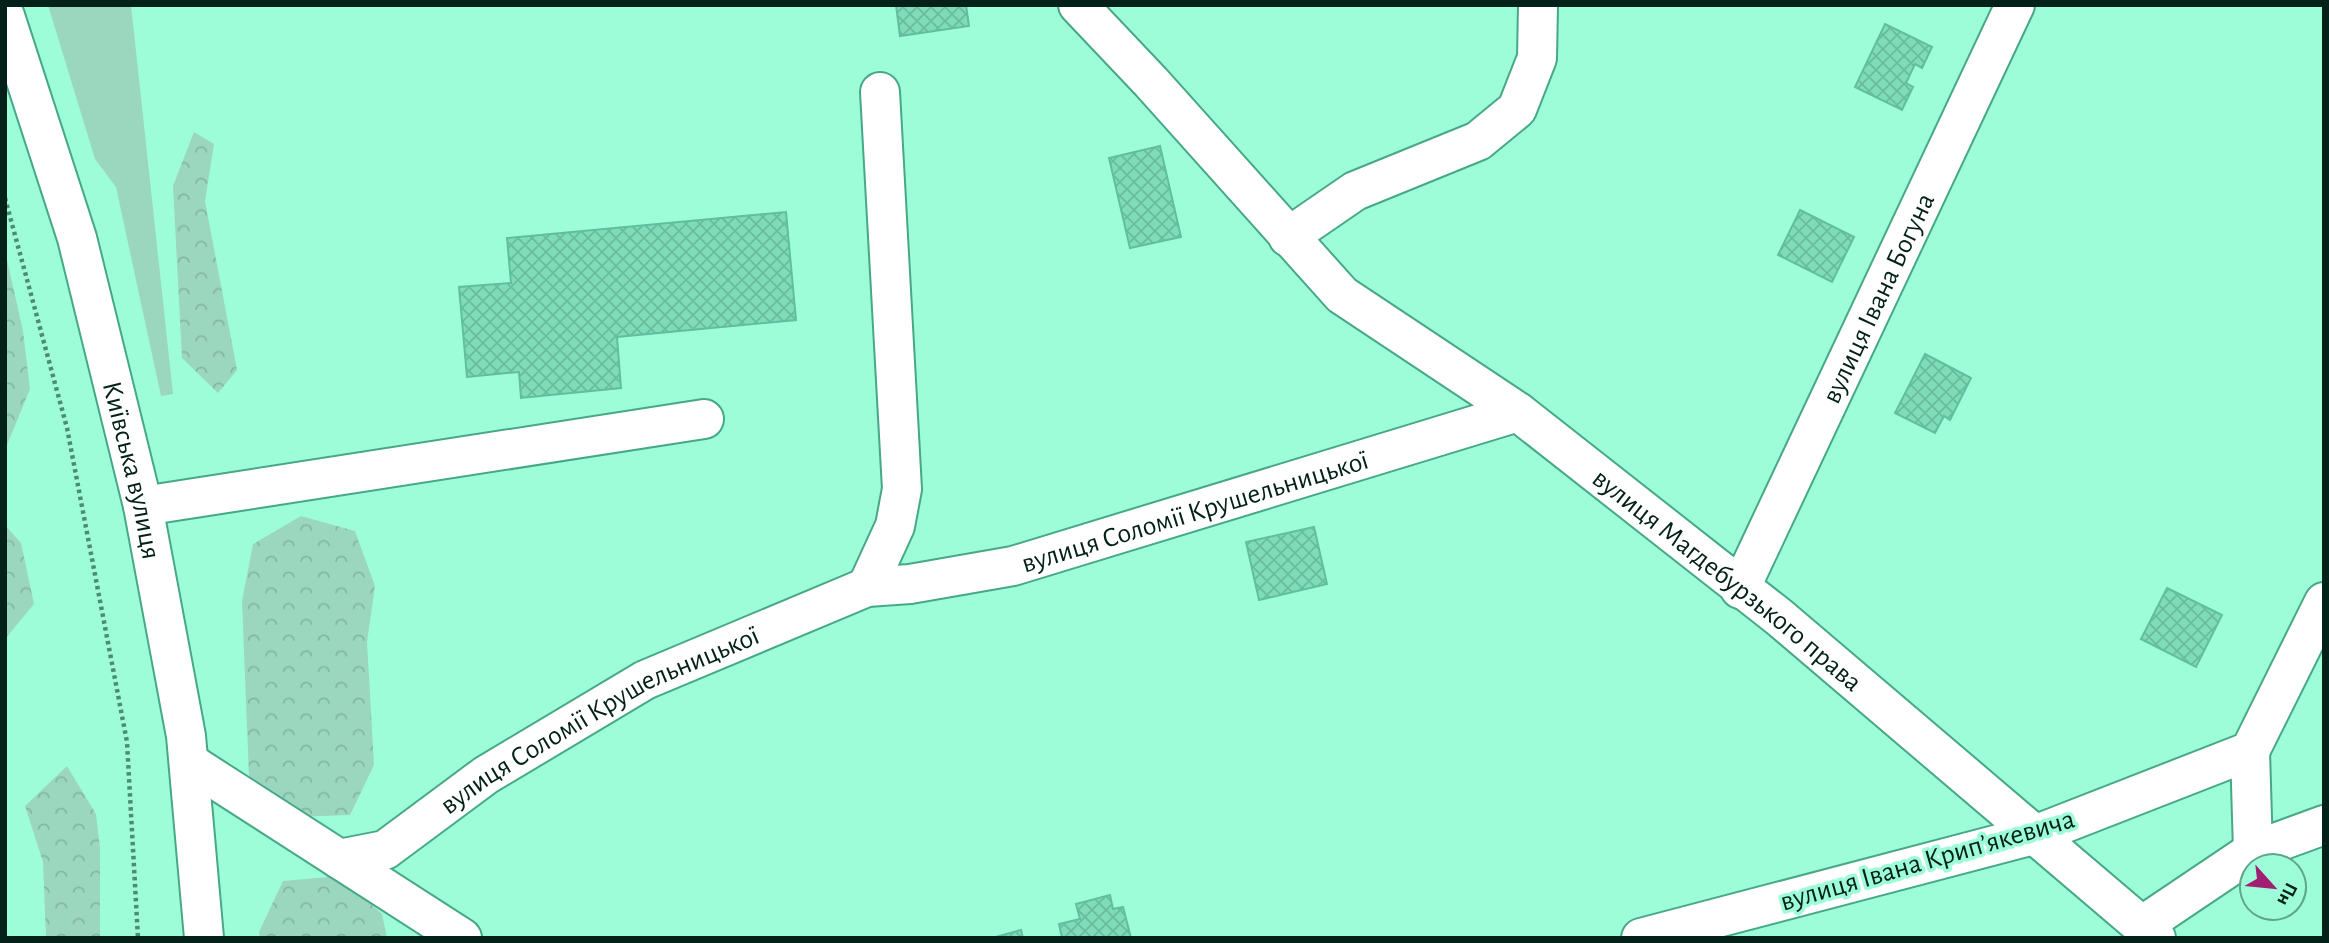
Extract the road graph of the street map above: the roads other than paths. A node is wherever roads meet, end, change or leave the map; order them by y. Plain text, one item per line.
1 (1077, 5) edge
2 (1538, 5) edge
3 (2015, 5) edge
4 (5, 16) edge
5 (880, 92) dead end
6 (1288, 237) junction
7 (1518, 412) junction
8 (704, 419) dead end
9 (144, 506) junction
10 (867, 587) junction
11 (1740, 589) junction
12 (2324, 602) edge
13 (2250, 751) junction
14 (190, 763) junction
15 (2324, 825) edge
16 (2037, 834) junction
17 (2253, 851) junction
18 (339, 859) junction
19 (2150, 931) edge
20 (204, 938) edge
21 (462, 938) edge
22 (1641, 938) edge

1 - 6 main road, вулиця Магдебурзького права
2 - 6 main road
3 - 11 main road, вулиця Івана Богуна
4 - 9 main road, Київська вулиця
5 - 10 main road
6 - 7 main road, вулиця Магдебурзького права
7 - 10 main road, вулиця Соломії Крушельницької
7 - 11 main road, вулиця Магдебурзького права
8 - 9 main road
9 - 14 main road, Київська вулиця
10 - 18 main road, вулиця Соломії Крушельницької
11 - 16 main road, вулиця Магдебурзького права
12 - 13 main road
13 - 16 main road, вулиця Івана Крипʼякевича
13 - 17 main road
14 - 18 main road
14 - 20 main road, Київська вулиця
15 - 17 main road
16 - 19 main road, вулиця Магдебурзького права
16 - 22 main road, вулиця Івана Крипʼякевича
17 - 19 main road
18 - 21 main road

